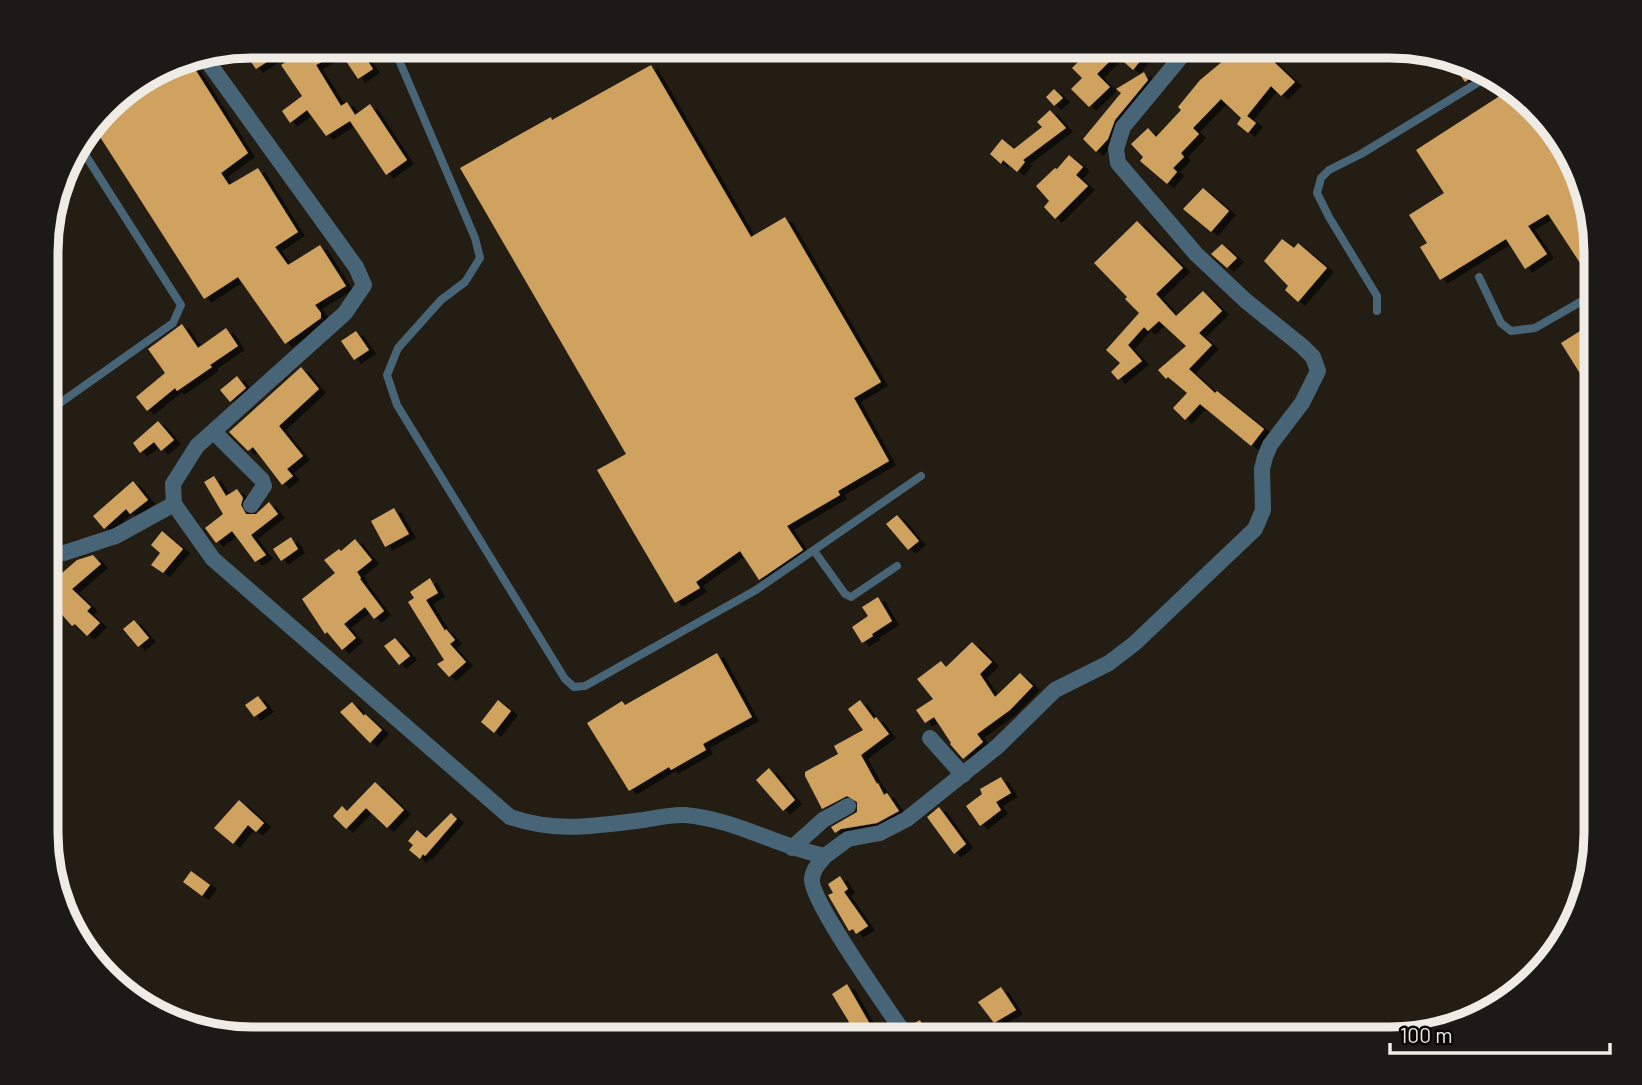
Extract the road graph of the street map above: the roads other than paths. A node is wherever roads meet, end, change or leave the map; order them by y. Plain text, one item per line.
1 (398, 58) edge
2 (1180, 58) edge
3 (208, 63) edge
4 (1481, 81) edge
5 (85, 154) edge
6 (1479, 277) dead end
7 (1584, 300) edge
8 (1377, 311) dead end
9 (60, 403) dead end
10 (214, 432) junction
11 (921, 476) dead end
12 (174, 504) junction
13 (251, 505) dead end
14 (814, 552) junction
15 (64, 553) dead end
16 (897, 566) dead end
17 (930, 738) dead end
18 (963, 775) junction
19 (848, 806) dead end
20 (792, 848) junction
21 (824, 856) junction
22 (900, 1027) edge

1 - 14 lane
2 - 18 street
3 - 10 street
4 - 8 lane
5 - 9 lane
6 - 7 lane
10 - 12 street
10 - 13 street
11 - 14 lane
12 - 15 street
12 - 20 street
14 - 16 lane
17 - 18 street
18 - 21 street
19 - 20 street
20 - 21 street
21 - 22 street

